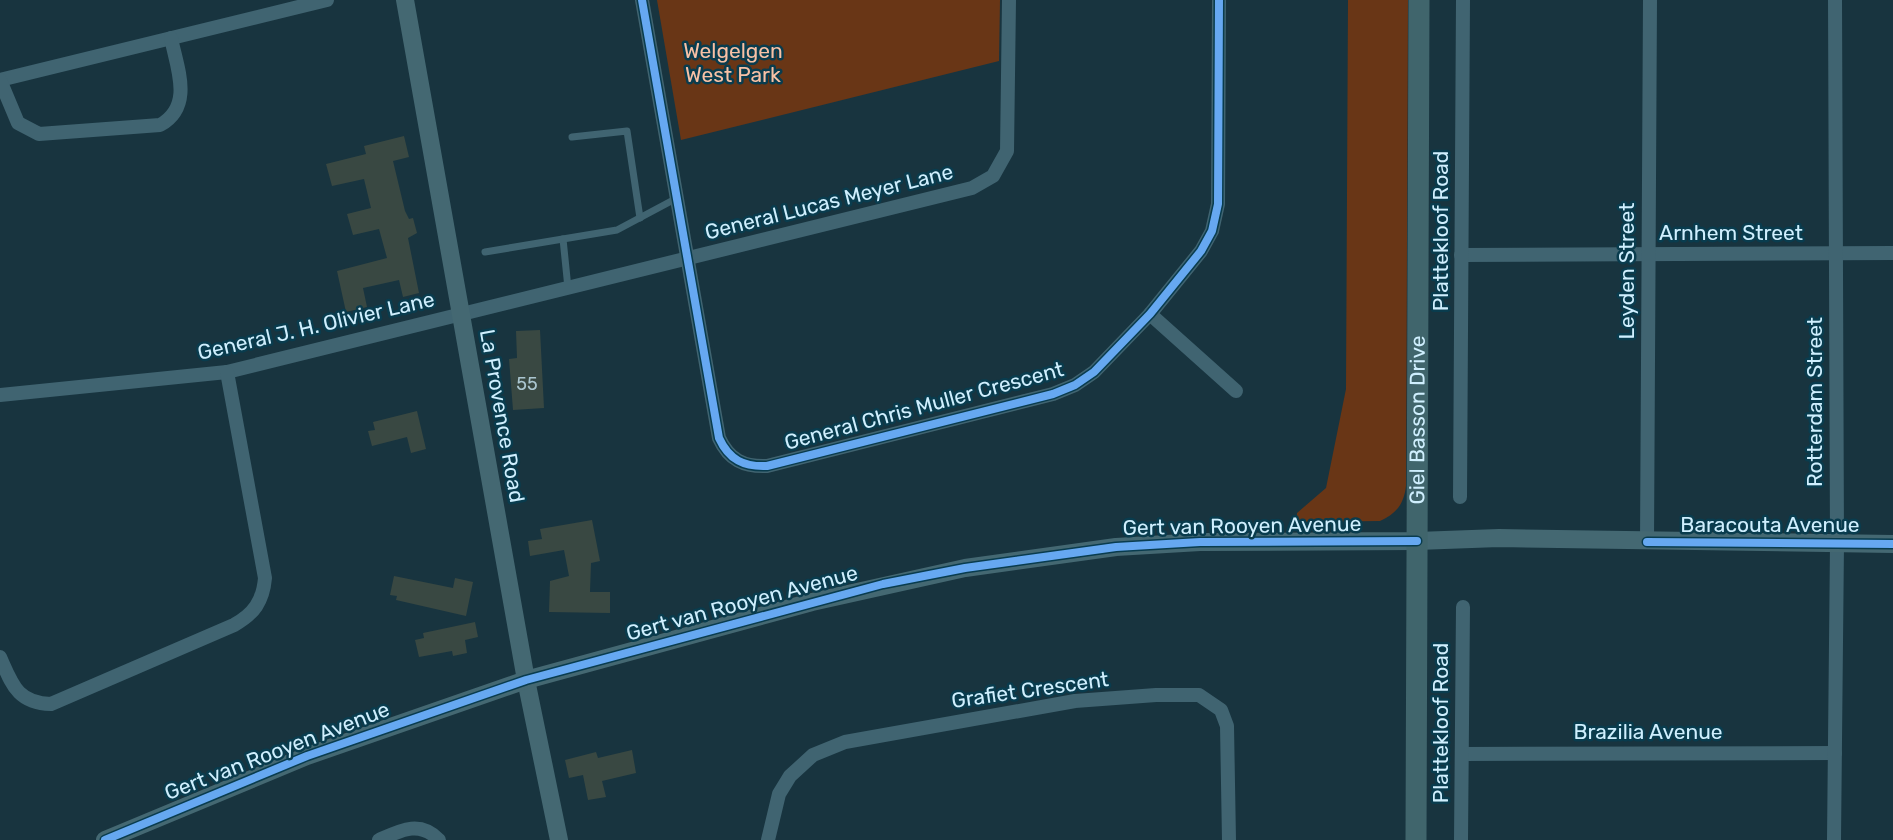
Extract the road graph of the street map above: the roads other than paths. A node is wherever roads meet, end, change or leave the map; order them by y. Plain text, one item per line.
1 (327, 0) edge
2 (405, 0) edge
3 (642, 0) edge
4 (1009, 0) edge
5 (1219, 0) edge
6 (1419, 0) edge
7 (1463, 0) edge
8 (1650, 0) edge
9 (1835, 0) edge
10 (171, 38) junction
11 (0, 80) edge
12 (572, 137) dead end
13 (677, 198) junction
14 (640, 218) junction
15 (563, 239) junction
16 (485, 252) dead end
17 (1835, 253) junction
18 (1893, 253) edge
19 (1648, 254) junction
20 (1461, 255) junction
21 (688, 259) junction
22 (568, 288) junction
23 (462, 314) junction
24 (1150, 314) junction
25 (227, 372) junction
26 (1236, 391) dead end
27 (0, 395) edge
28 (1460, 497) dead end
29 (1417, 541) junction
30 (1647, 542) junction
31 (1837, 544) junction
32 (1893, 544) edge
33 (1462, 607) dead end
34 (0, 657) edge
35 (526, 680) junction
36 (1834, 753) junction
37 (1462, 754) junction
38 (105, 840) edge
39 (379, 840) edge
40 (439, 840) edge
41 (559, 840) edge
42 (768, 840) edge
43 (1229, 840) edge
44 (1416, 840) edge
45 (1461, 840) edge
46 (1834, 840) edge

1 - 10 street
2 - 23 street, La Provence Road
3 - 13 street, General Chris Muller Crescent
4 - 21 street, General Lucas Meyer Lane
5 - 24 street, General Chris Muller Crescent
6 - 29 main road, Giel Basson Drive
7 - 20 street, Plattekloof Road
8 - 19 street, Leyden Street
9 - 17 street, Rotterdam Street
10 - 11 street
10 - 11 street
12 - 14 lane
13 - 14 lane
13 - 21 street, General Chris Muller Crescent
14 - 15 lane
15 - 16 lane
15 - 22 lane
17 - 18 street, Arnhem Street
17 - 19 street, Arnhem Street
17 - 31 street, Rotterdam Street
19 - 20 street, Arnhem Street
19 - 30 street, Leyden Street
20 - 28 street, Plattekloof Road
21 - 22 street, General Lucas Meyer Lane
21 - 24 street, General Chris Muller Crescent
22 - 23 street, General Lucas Meyer Lane
23 - 25 street, General J. H. Olivier Lane
23 - 35 street, La Provence Road
24 - 26 street
25 - 27 street, General J. H. Olivier Lane
25 - 34 street
29 - 30 street, Baracouta Avenue
29 - 35 street, Gert van Rooyen Avenue
29 - 44 main road, Giel Basson Drive
30 - 31 street, Baracouta Avenue
31 - 32 street, Baracouta Avenue
31 - 36 street, Rotterdam Street
33 - 37 street, Plattekloof Road
35 - 38 street, Gert van Rooyen Avenue
35 - 41 street, La Provence Road
36 - 37 street, Brazilia Avenue
36 - 46 street, Rotterdam Street
37 - 45 street, Plattekloof Road
39 - 40 street
42 - 43 street, Grafiet Crescent

